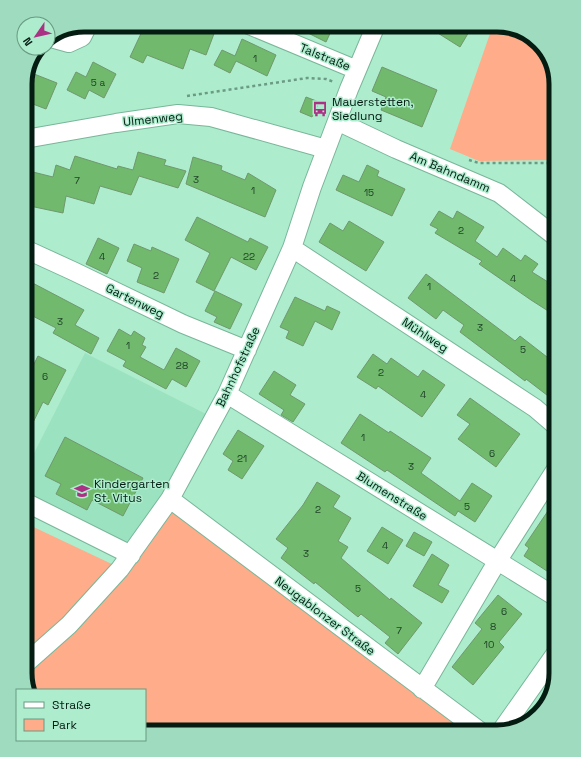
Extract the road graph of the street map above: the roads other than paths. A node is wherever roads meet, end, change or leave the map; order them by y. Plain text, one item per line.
1 (84, 32) edge
2 (267, 32) edge
3 (373, 32) edge
4 (57, 40) edge
5 (357, 70) junction
6 (337, 121) junction
7 (32, 138) edge
8 (326, 149) junction
9 (549, 232) edge
10 (292, 248) junction
11 (32, 252) edge
12 (247, 350) junction
13 (228, 394) junction
14 (549, 420) edge
15 (549, 480) edge
16 (170, 500) junction
17 (32, 505) edge
18 (131, 554) junction
19 (498, 560) junction
20 (549, 592) edge
21 (32, 658) edge
22 (549, 663) edge
23 (422, 689) junction
24 (471, 725) edge
25 (506, 725) edge

1 - 4 street
2 - 5 street, Talstraße
3 - 5 street, Bahnhofstraße
5 - 6 street, Bahnhofstraße
6 - 8 street, Bahnhofstraße
6 - 9 street, Am Bahndamm
7 - 8 street, Ulmenweg
8 - 10 street, Bahnhofstraße
10 - 12 street, Bahnhofstraße
10 - 14 street, Mühlweg
11 - 12 street, Gartenweg
12 - 13 street, Bahnhofstraße
13 - 16 street, Bahnhofstraße
13 - 19 street, Blumenstraße
15 - 19 street
16 - 18 street, Bahnhofstraße
16 - 23 street, Neugablonzer Straße
17 - 18 street
18 - 21 street, Bahnhofstraße
19 - 20 street, Blumenstraße
19 - 23 street
22 - 25 street
23 - 24 street, Neugablonzer Straße

